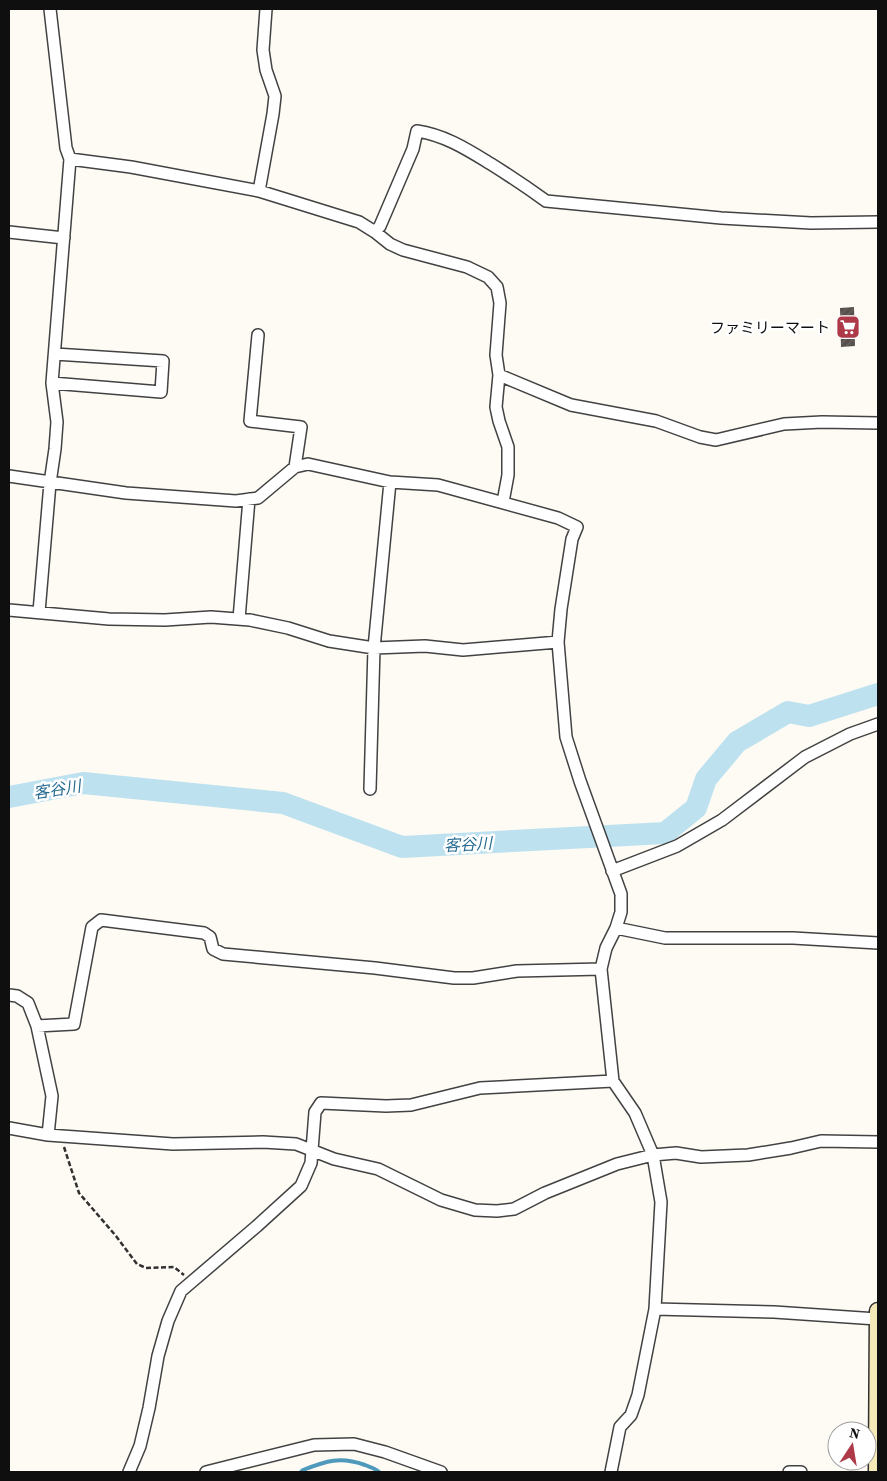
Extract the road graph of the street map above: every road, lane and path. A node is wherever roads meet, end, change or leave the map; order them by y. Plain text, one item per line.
1 (50, 9) edge
2 (266, 9) edge
3 (70, 159) junction
4 (258, 191) junction
5 (878, 222) edge
6 (9, 232) edge
7 (375, 232) junction
8 (64, 238) junction
9 (258, 335) dead end
10 (55, 354) junction
11 (499, 375) junction
12 (52, 383) junction
13 (878, 423) edge
14 (295, 467) junction
15 (9, 476) edge
16 (390, 482) junction
17 (50, 483) junction
18 (249, 499) junction
19 (503, 502) junction
20 (9, 610) edge
21 (39, 612) junction
22 (239, 619) junction
23 (558, 642) junction
24 (374, 648) junction
25 (878, 724) edge
26 (370, 789) dead end
27 (612, 869) junction
28 (616, 928) junction
29 (878, 943) edge
30 (602, 969) junction
31 (9, 995) edge
32 (37, 1026) junction
33 (614, 1081) junction
34 (9, 1128) edge
35 (54, 1135) junction
36 (878, 1142) edge
37 (313, 1152) junction
38 (653, 1155) junction
39 (191, 1281) junction
40 (655, 1309) junction
41 (878, 1315) edge
42 (129, 1472) edge
43 (206, 1472) edge
44 (441, 1472) edge
45 (611, 1472) edge
46 (789, 1472) edge
47 (801, 1472) edge
48 (877, 1472) edge

1 - 3 street
2 - 4 street
3 - 4 street
3 - 8 street
4 - 7 street
5 - 7 street
6 - 8 street
7 - 11 street
8 - 10 street
9 - 14 street
10 - 12 street
10 - 12 street
11 - 13 street
11 - 19 street
12 - 17 street
14 - 16 street
14 - 18 street
15 - 17 street
16 - 19 street
16 - 24 street
17 - 18 street
17 - 21 street
18 - 22 street
19 - 23 street
20 - 21 street
21 - 22 street
22 - 24 street
23 - 24 street
23 - 27 street
24 - 26 street
25 - 27 street
27 - 28 street
28 - 29 street
28 - 30 street
30 - 32 street
30 - 33 street
31 - 32 street
32 - 35 street
33 - 37 street
33 - 38 street
34 - 35 street
35 - 37 street
35 - 39 path
36 - 38 street
37 - 38 street
37 - 39 street
38 - 40 street
39 - 42 street
40 - 41 street
40 - 45 street
41 - 48 street
43 - 44 street
46 - 47 street

